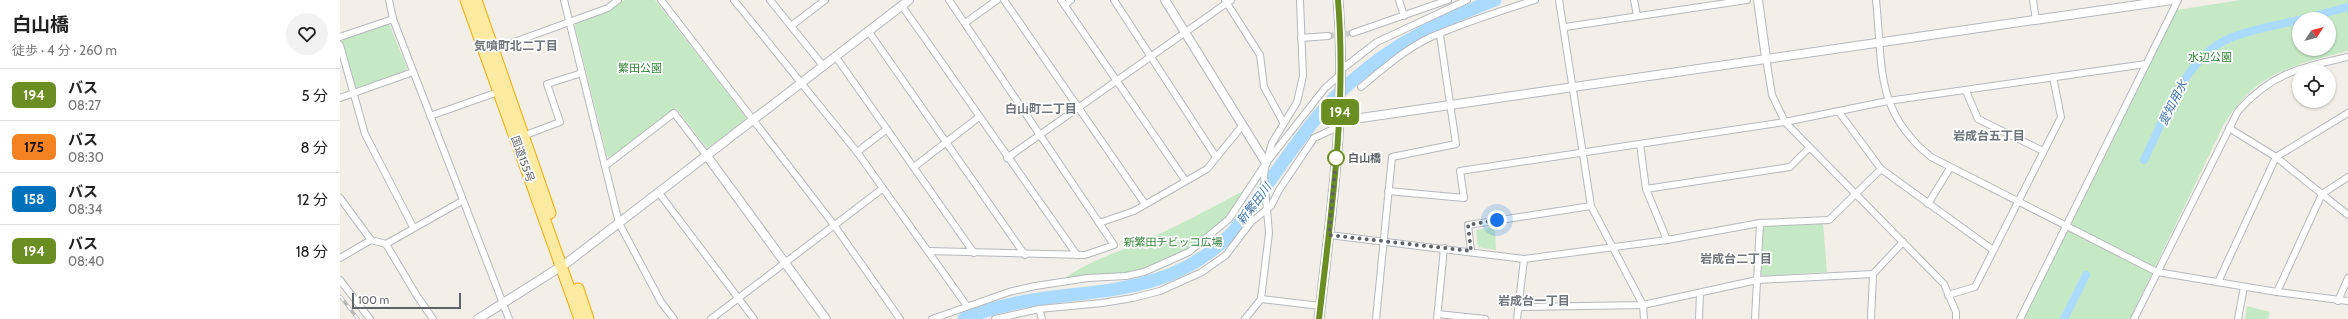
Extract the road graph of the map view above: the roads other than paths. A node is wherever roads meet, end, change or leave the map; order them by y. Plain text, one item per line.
1 (389, 0) edge
2 (466, 0) edge
3 (476, 0) edge
4 (564, 0) edge
5 (618, 0) edge
6 (661, 0) edge
7 (734, 0) edge
8 (770, 0) edge
9 (825, 0) edge
10 (910, 0) edge
11 (949, 0) edge
12 (997, 0) edge
13 (1004, 0) edge
14 (1071, 0) edge
15 (1114, 0) edge
16 (1165, 0) edge
17 (1300, 0) edge
18 (1338, 0) edge
19 (1399, 0) edge
20 (1446, 0) edge
21 (1467, 0) edge
22 (1535, 0) edge
23 (1559, 0) edge
24 (1634, 0) edge
25 (1747, 0) edge
26 (1758, 0) edge
27 (1876, 0) edge
28 (2033, 0) edge
29 (2172, 0) edge
30 (2178, 0) edge
31 (1228, 1) edge
32 (1063, 2) edge
33 (1699, 3) edge
34 (902, 6) junction
35 (1404, 16) junction
36 (1637, 16) junction
37 (393, 19) junction
38 (2036, 20) junction
39 (570, 23) junction
40 (965, 23) junction
41 (791, 26) junction
42 (1565, 27) junction
43 (869, 32) junction
44 (1185, 32) junction
45 (1353, 32) tunnel mouth
46 (1440, 35) junction
47 (1328, 36) tunnel mouth
48 (340, 37) edge
49 (1301, 38) junction
50 (1880, 42) junction
51 (340, 45) edge
52 (489, 51) junction
53 (1151, 57) junction
54 (2348, 57) edge
55 (836, 58) junction
56 (1766, 58) junction
57 (2146, 64) junction
58 (824, 67) junction
59 (1342, 71) junction
60 (413, 72) junction
61 (582, 73) junction
62 (2053, 78) junction
63 (1116, 81) junction
64 (801, 84) junction
65 (1361, 87) dead end
66 (1574, 88) junction
67 (502, 90) junction
68 (1966, 90) junction
69 (354, 93) junction
70 (340, 98) edge
71 (1888, 101) junction
72 (1450, 105) junction
73 (1078, 108) junction
74 (1839, 112) junction
75 (2348, 113) edge
76 (430, 116) junction
77 (979, 117) junction
78 (754, 120) junction
79 (1284, 122) junction
80 (1785, 122) junction
81 (1340, 124) junction
82 (1242, 126) junction
83 (887, 128) junction
84 (2229, 128) junction
85 (1040, 135) junction
86 (523, 136) junction
87 (947, 142) junction
88 (1640, 144) junction
89 (1809, 148) junction
90 (2043, 151) junction
91 (857, 152) junction
92 (1584, 152) junction
93 (707, 156) junction
94 (1216, 157) junction
95 (2276, 157) junction
96 (1007, 158) junction
97 (1266, 163) junction
98 (605, 166) junction
99 (914, 167) junction
100 (1950, 168) junction
101 (1881, 169) junction
102 (2348, 177) edge
103 (1185, 180) junction
104 (882, 189) junction
105 (1646, 189) junction
106 (1388, 191) junction
107 (660, 193) junction
108 (1856, 194) junction
109 (2322, 194) junction
110 (340, 198) edge
111 (462, 201) junction
112 (2017, 202) junction
113 (1144, 204) junction
114 (1928, 204) junction
115 (1592, 206) junction
116 (1266, 207) junction
117 (2348, 215) edge
118 (619, 223) junction
119 (1098, 223) junction
120 (1760, 223) junction
121 (834, 225) junction
122 (413, 227) junction
123 (2065, 227) junction
124 (1329, 235) junction
125 (370, 240) junction
126 (1666, 240) junction
127 (1383, 242) junction
128 (1903, 242) junction
129 (386, 244) junction
130 (1444, 248) junction
131 (1613, 248) junction
132 (1993, 250) junction
133 (1471, 251) junction
134 (928, 252) junction
135 (974, 253) junction
136 (1025, 255) junction
137 (1077, 255) junction
138 (340, 258) edge
139 (1524, 259) junction
140 (786, 262) junction
141 (565, 264) junction
142 (2157, 272) junction
143 (1873, 274) junction
144 (2348, 278) edge
145 (340, 280) edge
146 (1757, 280) junction
147 (2218, 282) junction
148 (2244, 286) junction
149 (2277, 292) junction
150 (1700, 293) junction
151 (1948, 295) junction
152 (739, 298) junction
153 (1261, 299) junction
154 (2338, 301) junction
155 (2348, 301) edge
156 (503, 303) junction
157 (967, 306) junction
158 (1320, 306) junction
159 (1643, 306) junction
160 (1519, 307) junction
161 (1039, 309) junction
162 (1438, 316) edge
163 (1477, 318) edge
164 (370, 319) edge
165 (433, 319) edge
166 (478, 319) edge
167 (509, 319) edge
168 (580, 319) edge
169 (588, 319) edge
170 (674, 319) edge
171 (711, 319) edge
172 (754, 319) edge
173 (826, 319) edge
174 (900, 319) edge
175 (932, 319) edge
176 (995, 319) edge
177 (1042, 319) edge
178 (1245, 319) edge
179 (1319, 319) edge
180 (1376, 319) edge
181 (1485, 319) edge
182 (1517, 319) edge
183 (1644, 319) edge
184 (1699, 319) edge
185 (1756, 319) edge
186 (1871, 319) edge
187 (1956, 319) edge
188 (2020, 319) edge
189 (2134, 319) edge
190 (2238, 319) edge

1 - 37 street
2 - 52 highway, 国道155号
3 - 52 highway, 国道155号
4 - 39 street
5 - 39 street
6 - 78 street
7 - 64 street
8 - 41 street
9 - 41 street
10 - 34 street
11 - 40 street
12 - 40 street
13 - 73 street
14 - 32 street
15 - 53 street
16 - 44 street
17 - 49 street
18 - 59 main road
19 - 35 street
20 - 35 street
21 - 59 street
22 - 46 street
23 - 42 street
24 - 36 street
25 - 33 street
26 - 56 street
27 - 50 street
28 - 38 street
29 - 38 street
30 - 57 street
31 - 44 street
31 - 79 street
32 - 63 street
33 - 36 street
34 - 43 street
34 - 77 street
35 - 45 street
36 - 42 street
37 - 48 street
37 - 60 street
38 - 50 street
39 - 52 street
39 - 61 street
40 - 85 street
41 - 58 street
42 - 66 street
43 - 55 street
43 - 87 street
44 - 53 street
44 - 82 street
46 - 65 street
46 - 72 street
47 - 49 street
49 - 79 street
50 - 56 street
50 - 71 street
51 - 69 street
52 - 67 highway, 国道155号
53 - 63 street
53 - 94 street
54 - 84 street
55 - 58 street
55 - 83 street
56 - 66 street
56 - 80 street
57 - 62 street
57 - 123 street
58 - 64 street
59 - 81 main road
59 - 97 street
60 - 69 street
60 - 76 street
61 - 86 street
61 - 98 street
62 - 68 street
62 - 90 street
63 - 73 street
63 - 103 street
64 - 78 street
64 - 91 street
66 - 72 street
66 - 92 street
67 - 76 street
67 - 86 highway, 国道155号
67 - 141 highway, 国道155号
68 - 71 street
68 - 90 street
69 - 70 street
69 - 122 street
71 - 74 street
71 - 100 street
72 - 81 street
72 - 106 street
73 - 85 street
73 - 113 street
74 - 80 street
74 - 101 street
75 - 95 street
76 - 111 street
77 - 87 street
77 - 96 street
78 - 93 street
78 - 121 street
79 - 97 street
80 - 88 street
80 - 89 street
81 - 116 street
81 - 124 main road
82 - 94 street
82 - 97 street
83 - 91 street
83 - 99 street
84 - 95 street
84 - 142 street
85 - 96 street
85 - 119 street
86 - 141 highway, 国道155号
87 - 99 street
87 - 136 street
88 - 92 street
88 - 105 street
89 - 105 street
89 - 108 street
90 - 112 street
91 - 104 street
92 - 106 street
92 - 115 street
93 - 98 street
93 - 107 street
93 - 140 street
94 - 103 street
95 - 109 street
95 - 147 street
96 - 137 street
97 - 116 street
97 - 157 street
98 - 118 street
99 - 135 street
100 - 112 street
100 - 114 street
101 - 108 street
101 - 114 street
102 - 109 street
103 - 113 street
104 - 121 street
104 - 134 street
105 - 126 street
106 - 127 street
107 - 118 street
107 - 152 street
108 - 120 street
108 - 128 street
109 - 117 street
109 - 149 street
110 - 125 street
111 - 122 street
111 - 156 street
112 - 123 street
112 - 132 street
113 - 119 street
114 - 132 street
115 - 131 street
115 - 133 street
116 - 153 street
116 - 161 street
118 - 141 street
118 - 170 street
119 - 137 street
120 - 126 street
120 - 146 street
121 - 140 street
121 - 174 street
122 - 129 street
123 - 142 street
123 - 188 street
124 - 127 street
124 - 158 main road
125 - 129 street
125 - 138 street
126 - 131 street
127 - 130 street
127 - 180 street
128 - 143 street
128 - 151 street
129 - 165 street
130 - 133 street
130 - 162 street
131 - 139 street
131 - 159 street
132 - 151 street
133 - 139 street
134 - 135 street
134 - 157 street
135 - 136 street
136 - 137 street
139 - 160 street
140 - 152 street
140 - 173 street
141 - 156 street
141 - 168 highway, 国道155号
141 - 169 highway, 国道155号
142 - 147 street
142 - 189 street
143 - 146 street
143 - 186 street
144 - 154 street
145 - 164 street
146 - 150 street
146 - 185 street
147 - 148 street
148 - 149 street
148 - 190 street
149 - 154 street
150 - 159 street
150 - 184 street
151 - 187 street
152 - 171 street
152 - 172 street
153 - 158 street
153 - 178 street
154 - 155 street
156 - 166 street
156 - 167 street
157 - 175 street
158 - 179 main road
159 - 160 street
159 - 183 street
160 - 182 street
161 - 176 street
161 - 177 street
162 - 163 street
163 - 181 street

